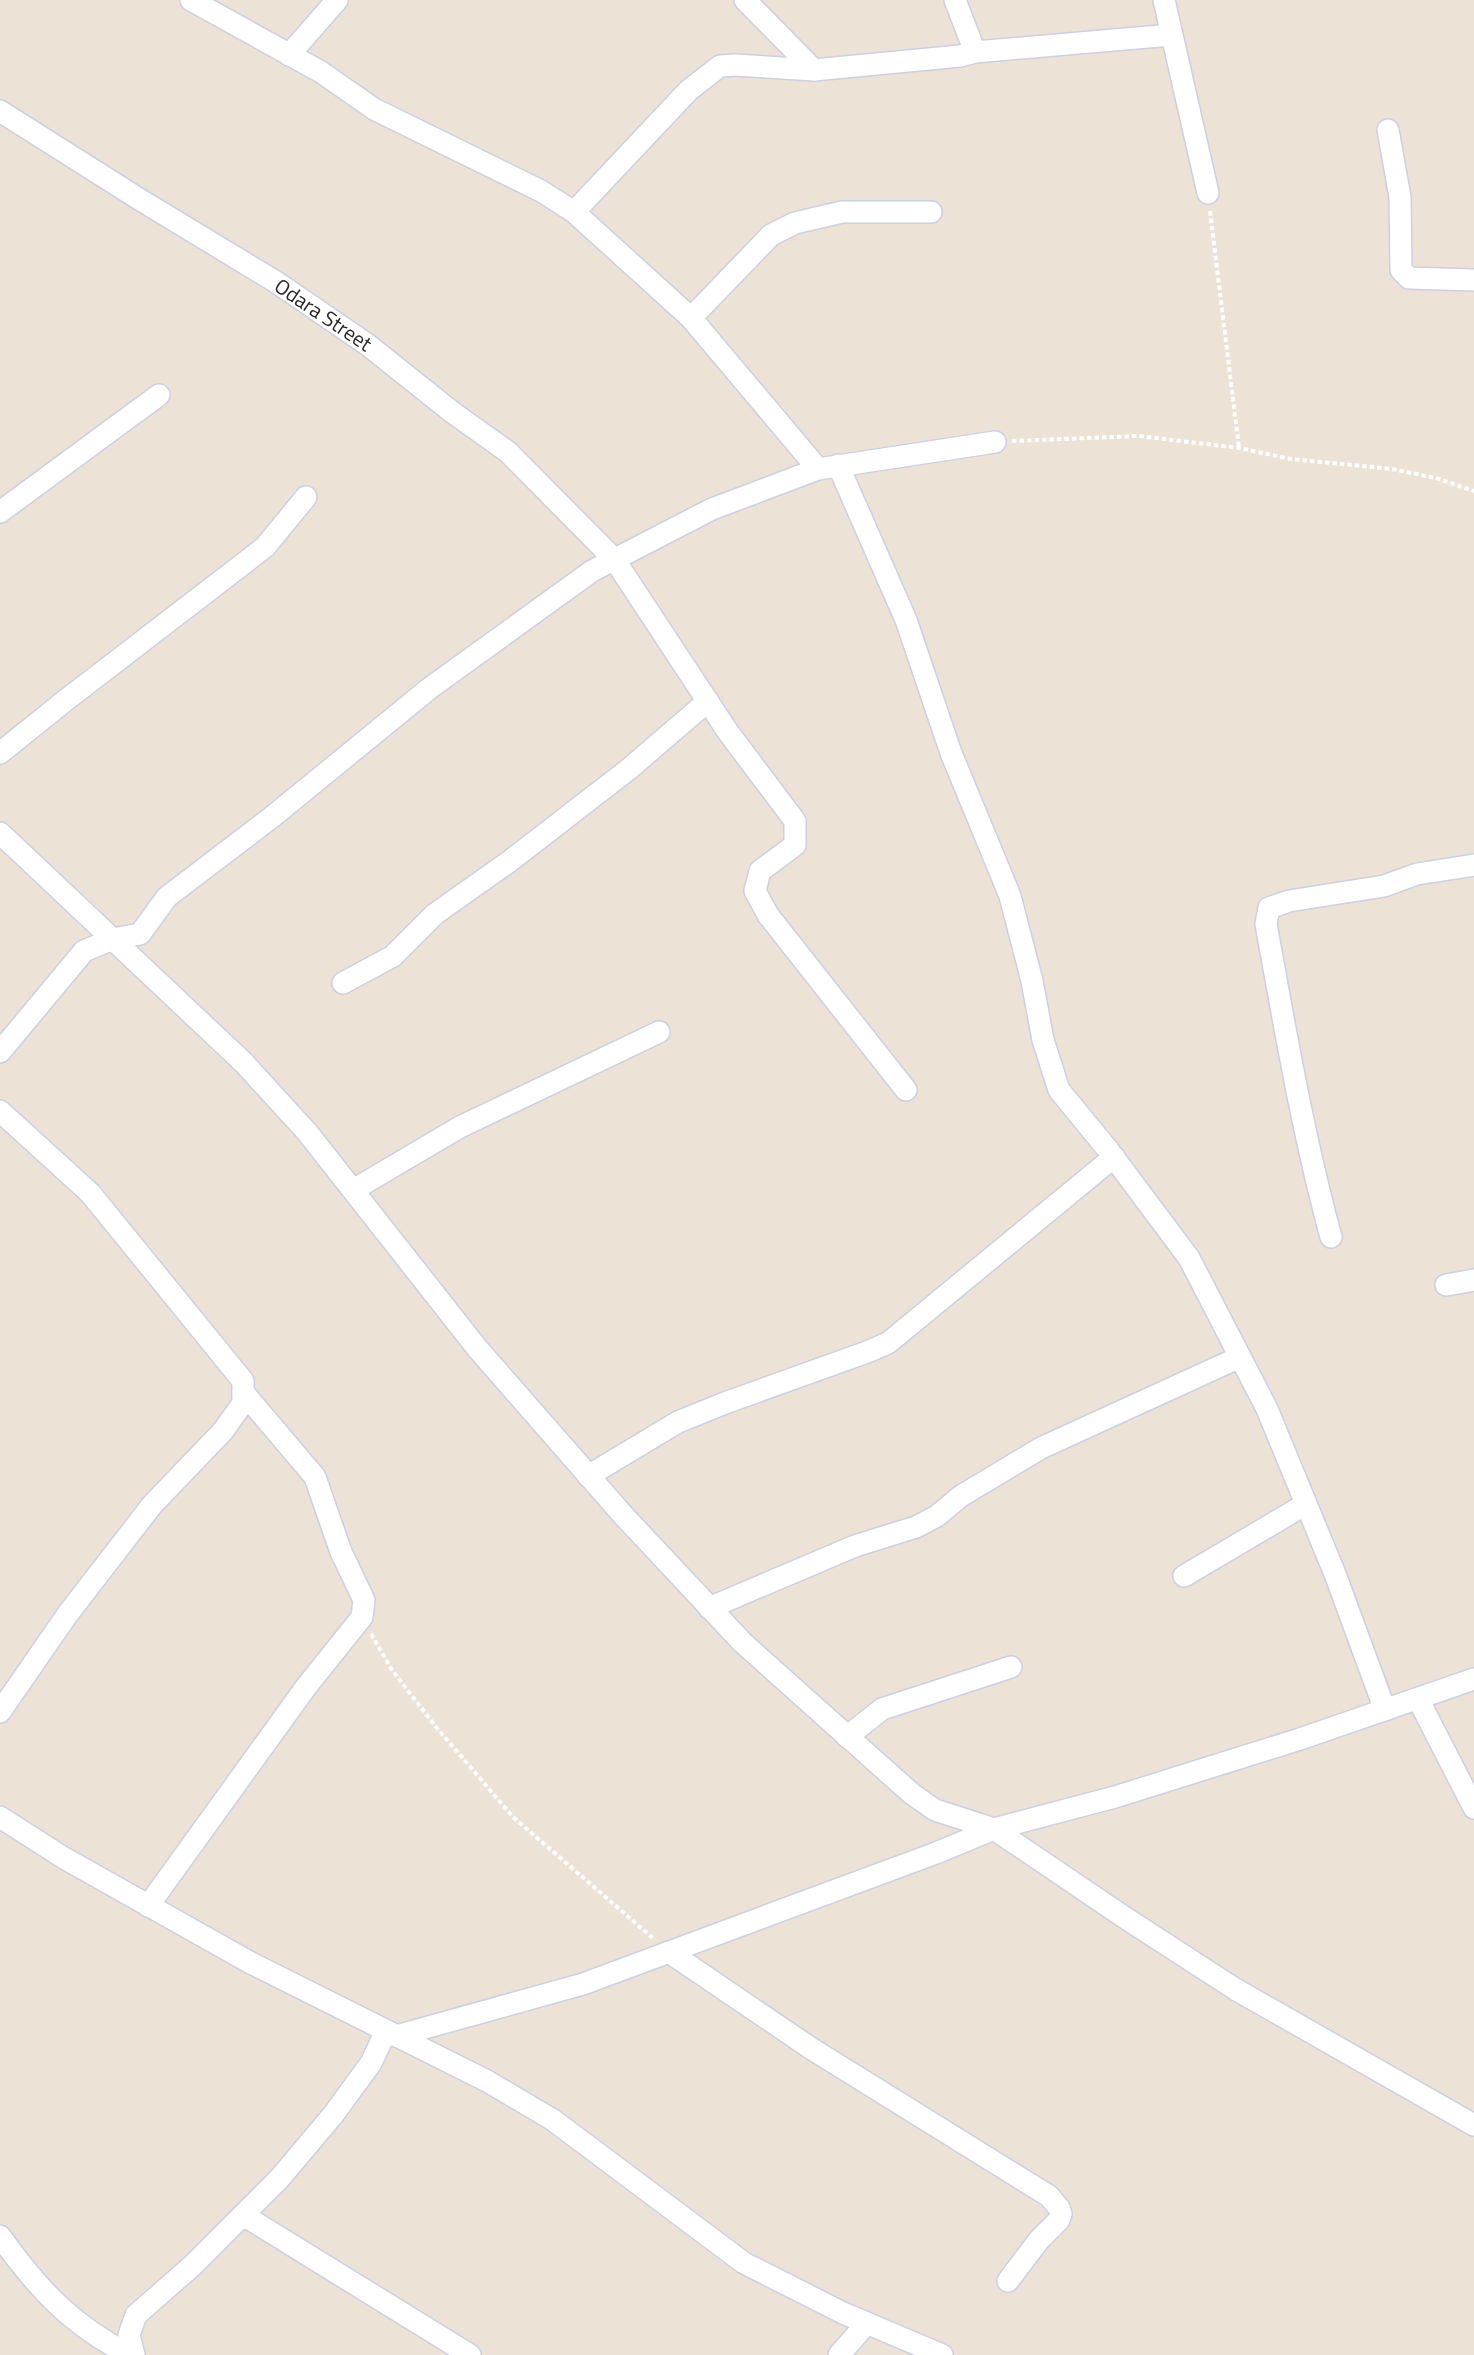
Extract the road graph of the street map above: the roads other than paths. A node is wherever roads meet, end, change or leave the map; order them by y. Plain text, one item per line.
1 (190, 0) edge
2 (337, 0) edge
3 (745, 0) edge
4 (955, 0) edge
5 (1164, 0) edge
6 (1171, 35) junction
7 (975, 52) junction
8 (289, 54) junction
9 (814, 70) junction
10 (0, 111) edge
11 (1388, 130) dead end
12 (1208, 193) road end
13 (574, 212) junction
14 (931, 212) dead end
15 (1474, 280) edge
16 (691, 318) junction
17 (159, 395) dead end
18 (995, 442) road end
19 (828, 467) junction
20 (306, 497) dead end
21 (0, 512) edge
22 (614, 559) junction
23 (708, 700) junction
24 (0, 753) edge
25 (0, 833) edge
26 (1474, 865) edge
27 (113, 939) junction
28 (343, 983) dead end
29 (659, 1032) dead end
30 (0, 1052) edge
31 (906, 1090) dead end
32 (0, 1111) edge
33 (1113, 1157) junction
34 (353, 1190) junction
35 (1331, 1237) dead end
36 (1474, 1280) edge
37 (1446, 1285) dead end
38 (1240, 1357) junction
39 (243, 1392) junction
40 (588, 1476) junction
41 (1306, 1504) junction
42 (1184, 1576) dead end
43 (709, 1608) junction
44 (1011, 1667) dead end
45 (1474, 1679) edge
46 (1418, 1699) junction
47 (1385, 1710) junction
48 (0, 1712) edge
49 (847, 1737) junction
50 (1474, 1808) edge
51 (0, 1817) edge
52 (994, 1828) junction
53 (148, 1906) junction
54 (669, 1952) junction
55 (448, 2021) junction
56 (391, 2034) junction
57 (441, 2058) junction
58 (1474, 2125) edge
59 (243, 2215) junction
60 (0, 2236) edge
61 (1008, 2281) dead end
62 (867, 2323) junction
63 (132, 2355) edge
64 (470, 2355) edge
65 (839, 2355) edge
66 (942, 2355) edge

1 - 8 street
2 - 8 street
3 - 9 street
4 - 7 street
5 - 6 street
6 - 7 street
6 - 12 street
7 - 9 street
8 - 13 street
9 - 13 street
10 - 22 street, Odara Street
11 - 15 street
13 - 16 street
14 - 16 street
16 - 19 street
17 - 21 street
18 - 19 street
19 - 22 street
19 - 33 street
20 - 24 street
22 - 23 street, Odara Street
22 - 27 street
23 - 28 street
23 - 31 street, Odara Street
25 - 27 street
26 - 35 street
27 - 30 street
27 - 34 street
29 - 34 street
32 - 39 street
33 - 38 street
33 - 40 street
34 - 40 street
36 - 37 street
38 - 41 street
38 - 43 street
39 - 48 street
39 - 53 street
40 - 43 street
41 - 42 street
41 - 47 street
43 - 49 street
44 - 49 street
45 - 46 street
46 - 47 street
46 - 50 street
47 - 52 street
49 - 52 street
51 - 53 street
52 - 54 street
52 - 58 street
53 - 56 street
54 - 55 street
54 - 61 street
55 - 56 street
55 - 57 street
56 - 57 street
56 - 59 street
57 - 62 street
59 - 63 street
59 - 64 street
60 - 63 street
62 - 65 street
62 - 66 street

